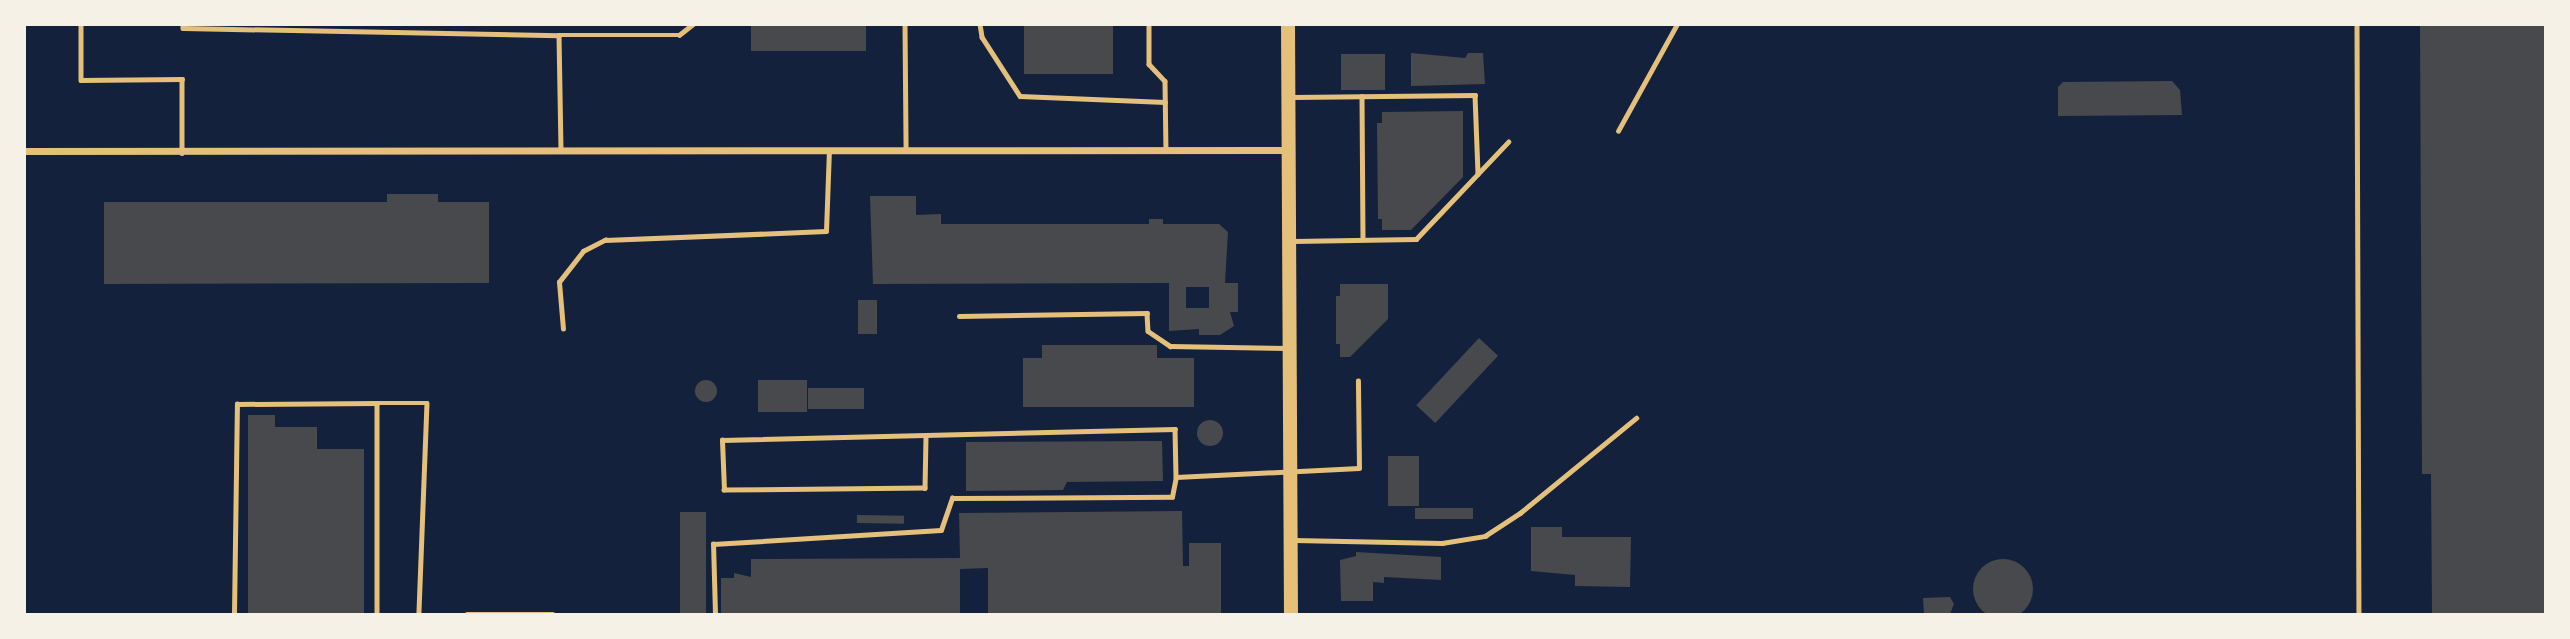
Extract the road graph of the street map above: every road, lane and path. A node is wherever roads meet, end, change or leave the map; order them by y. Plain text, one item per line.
1 (81, 24) edge
2 (183, 24) edge
3 (693, 24) edge
4 (905, 24) edge
5 (980, 24) edge
6 (1149, 24) edge
7 (1288, 24) edge
8 (1677, 24) edge
9 (2357, 24) edge
10 (559, 35) junction
11 (1362, 96) junction
12 (1288, 97) junction
13 (1165, 102) junction
14 (1618, 131) dead end
15 (1508, 142) dead end
16 (1166, 150) junction
17 (1288, 150) junction
18 (24, 151) edge
19 (830, 151) junction
20 (906, 151) junction
21 (561, 152) junction
22 (182, 153) junction
23 (1478, 174) junction
24 (1363, 239) junction
25 (1289, 242) junction
26 (958, 316) dead end
27 (563, 329) dead end
28 (1289, 348) junction
29 (1359, 381) dead end
30 (377, 402) junction
31 (1636, 418) dead end
32 (926, 437) junction
33 (1290, 469) junction
34 (1176, 477) junction
35 (1290, 540) junction
36 (234, 614) edge
37 (377, 614) edge
38 (419, 614) edge
39 (467, 614) edge
40 (553, 614) edge
41 (715, 614) edge
42 (1291, 614) edge
43 (2359, 614) edge

1 - 22 lane
2 - 10 lane
3 - 10 lane
4 - 20 lane
5 - 13 lane
6 - 13 lane
7 - 12 main road
8 - 14 lane
9 - 43 lane
10 - 21 lane
11 - 12 lane
11 - 23 lane
11 - 24 lane
12 - 17 main road
13 - 16 lane
15 - 23 lane
16 - 17 street
16 - 20 street
17 - 25 main road
18 - 22 street
19 - 20 street
19 - 21 street
19 - 27 lane
21 - 22 street
23 - 24 lane
24 - 25 lane
25 - 28 main road
26 - 28 lane
28 - 33 main road
29 - 33 lane
30 - 36 lane
30 - 37 lane
30 - 38 lane
31 - 35 lane
32 - 32 lane
32 - 34 lane
33 - 34 lane
33 - 35 main road
34 - 41 lane
35 - 42 main road
39 - 40 lane

